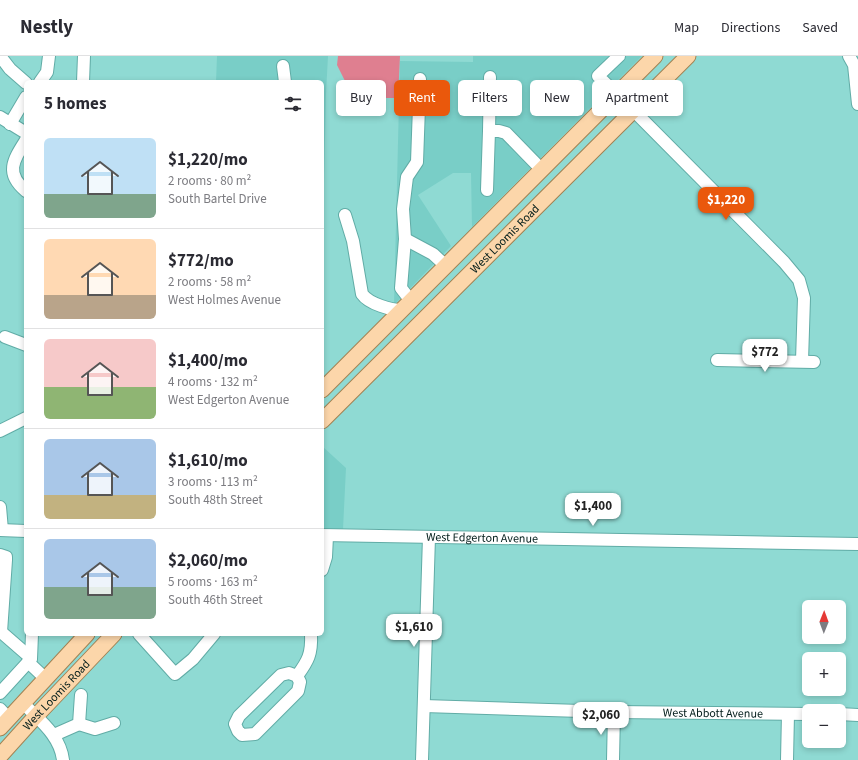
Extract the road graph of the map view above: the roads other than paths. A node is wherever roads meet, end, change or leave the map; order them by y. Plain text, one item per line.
1 (0, 56) edge
2 (50, 56) edge
3 (84, 56) edge
4 (619, 56) edge
5 (654, 56) edge
6 (688, 56) edge
7 (849, 56) edge
8 (283, 66) dead end
9 (490, 77) dead end
10 (420, 79) dead end
11 (41, 80) edge
12 (83, 80) edge
13 (285, 80) edge
14 (602, 80) edge
15 (631, 80) edge
16 (664, 80) edge
17 (24, 81) edge
18 (24, 99) edge
19 (858, 104) edge
20 (596, 116) edge
21 (627, 116) edge
22 (639, 116) edge
23 (5, 121) edge
24 (489, 131) junction
25 (24, 133) edge
26 (24, 143) edge
27 (542, 170) junction
28 (24, 189) edge
29 (487, 190) dead end
30 (345, 215) dead end
31 (406, 239) junction
32 (446, 266) junction
33 (407, 306) junction
34 (418, 325) junction
35 (4, 337) dead end
36 (24, 343) edge
37 (717, 360) dead end
38 (324, 388) edge
39 (24, 419) edge
40 (324, 419) edge
41 (0, 431) edge
42 (0, 507) edge
43 (1, 530) edge
44 (24, 531) edge
45 (325, 536) edge
46 (429, 537) junction
47 (858, 544) edge
48 (0, 555) edge
49 (324, 563) edge
50 (0, 632) edge
51 (32, 636) edge
52 (85, 636) edge
53 (112, 636) edge
54 (142, 636) edge
55 (212, 636) edge
56 (311, 636) edge
57 (29, 660) junction
58 (297, 676) junction
59 (46, 678) junction
60 (0, 693) edge
61 (81, 695) dead end
62 (23, 703) junction
63 (424, 706) junction
64 (614, 712) junction
65 (788, 714) junction
66 (802, 714) edge
67 (846, 714) edge
68 (858, 715) edge
69 (36, 716) junction
70 (3, 719) edge
71 (114, 723) dead end
72 (79, 724) junction
73 (54, 735) junction
74 (0, 756) edge
75 (63, 760) edge
76 (422, 760) edge
77 (613, 760) edge
78 (787, 760) edge

1 - 17 street
2 - 11 street
3 - 12 street
4 - 14 street
5 - 15 main road, West Loomis Road
6 - 16 main road, West Loomis Road
7 - 19 street
8 - 13 street
9 - 24 street
10 - 31 street
18 - 23 street
20 - 27 main road, West Loomis Road
21 - 34 main road, West Loomis Road
22 - 37 street
23 - 25 street
24 - 27 street
24 - 29 street
26 - 28 street
27 - 32 main road, West Loomis Road
30 - 33 street
31 - 32 street
31 - 33 street
32 - 33 main road, West Loomis Road
33 - 34 main road
33 - 38 main road, West Loomis Road
34 - 40 main road, West Loomis Road
35 - 36 street
39 - 41 street
42 - 43 street
43 - 44 street
45 - 46 street, West Edgerton Avenue
45 - 49 street
46 - 47 street, West Edgerton Avenue
46 - 63 street
48 - 50 street
50 - 57 street
51 - 57 street
52 - 59 main road, West Loomis Road
53 - 69 main road, West Loomis Road
54 - 55 street
56 - 58 street
57 - 59 street
57 - 60 street
58 - 58 street
59 - 62 main road, West Loomis Road
61 - 72 street
62 - 69 street
62 - 70 main road, West Loomis Road
63 - 64 street, West Abbott Avenue
63 - 76 street
64 - 65 street, West Abbott Avenue
64 - 77 street
65 - 66 street, West Abbott Avenue
65 - 78 street
67 - 68 street
69 - 73 street
69 - 74 main road, West Loomis Road
71 - 72 street
72 - 73 street
73 - 75 street

